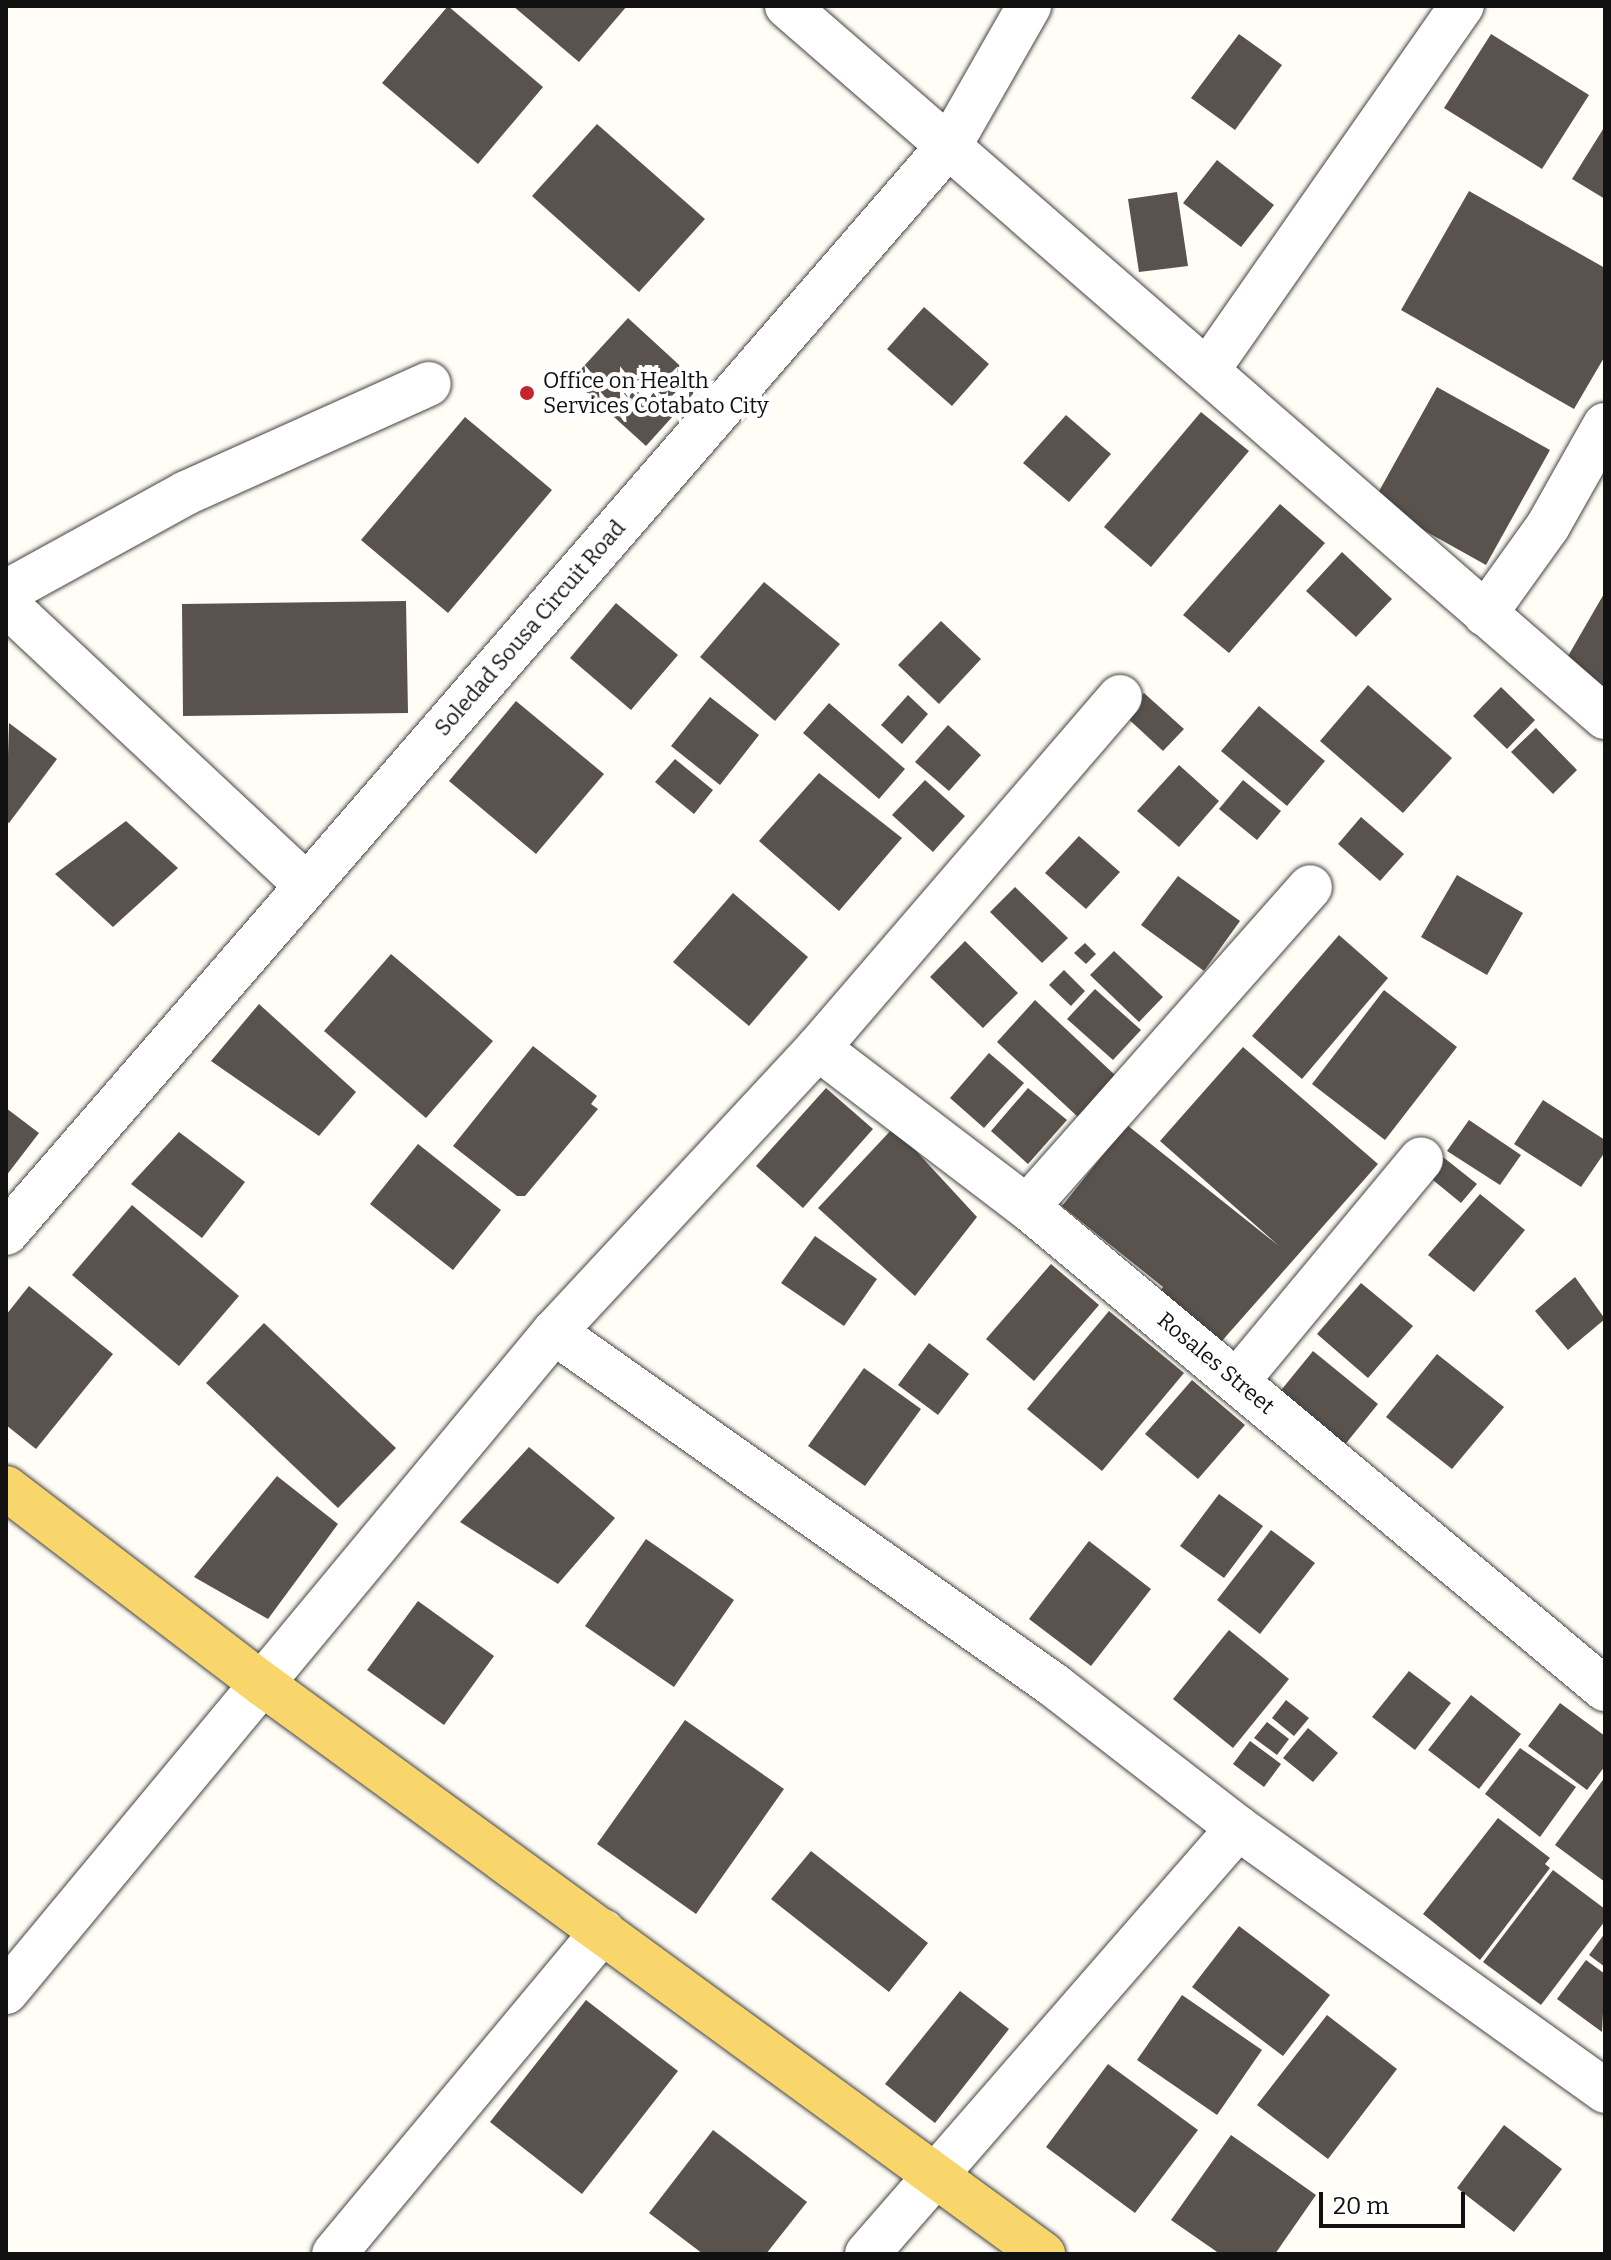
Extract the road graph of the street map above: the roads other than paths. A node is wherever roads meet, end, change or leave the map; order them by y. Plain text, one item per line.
1 (787, 6) edge
2 (1029, 6) edge
3 (1462, 6) edge
4 (951, 143) junction
5 (1209, 368) junction
6 (429, 384) dead end
7 (1605, 425) edge
8 (6, 592) edge
9 (6, 604) edge
10 (1485, 614) junction
11 (1120, 697) dead end
12 (1605, 717) edge
13 (306, 885) junction
14 (1310, 887) dead end
15 (818, 1048) junction
16 (1421, 1159) dead end
17 (1027, 1207) junction
18 (6, 1233) edge
19 (554, 1332) junction
20 (1237, 1381) junction
21 (6, 1488) edge
22 (264, 1685) junction
23 (1605, 1689) edge
24 (1238, 1828) junction
25 (603, 1931) junction
26 (6, 1992) edge
27 (1605, 2091) edge
28 (936, 2173) junction
29 (334, 2254) edge
30 (867, 2254) edge
31 (1043, 2254) edge

1 - 4 street
2 - 4 street, Soledad Sousa Circuit Road
3 - 5 street
4 - 5 street
4 - 13 street, Soledad Sousa Circuit Road
5 - 10 street
6 - 8 street
7 - 10 street
9 - 13 street
10 - 12 street
11 - 15 street
13 - 18 street, Soledad Sousa Circuit Road
14 - 17 street
15 - 17 street, Rosales Street
15 - 19 street
16 - 20 street
17 - 20 street, Rosales Street
19 - 22 street
19 - 24 street
20 - 23 street, Rosales Street
21 - 22 main road
22 - 25 main road
22 - 26 street
24 - 27 street
24 - 28 street
25 - 28 main road
25 - 29 street
28 - 30 street
28 - 31 main road

